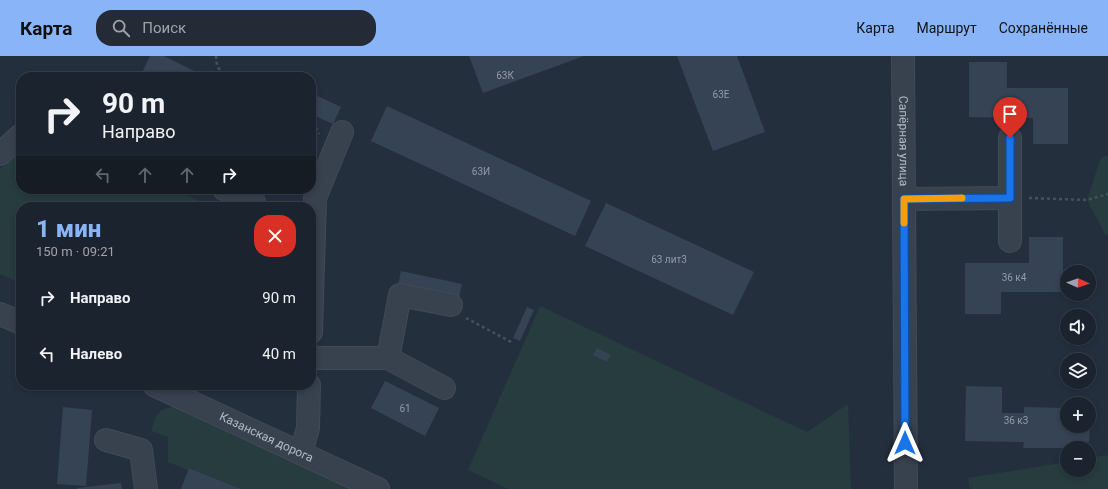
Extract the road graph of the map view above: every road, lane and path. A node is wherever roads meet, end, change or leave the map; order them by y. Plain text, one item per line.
1 (216, 56) edge
2 (903, 56) edge
3 (221, 72) edge
4 (342, 132) dead end
5 (1010, 138) dead end
6 (16, 140) edge
7 (0, 154) edge
8 (239, 194) edge
9 (1108, 194) edge
10 (1010, 198) junction
11 (254, 199) edge
12 (904, 199) junction
13 (315, 202) edge
14 (1010, 242) dead end
15 (451, 305) joint
16 (0, 314) edge
17 (16, 321) edge
18 (513, 343) dead end
19 (316, 358) edge
20 (388, 358) junction
21 (444, 388) dead end
22 (310, 390) edge
23 (186, 392) edge
24 (106, 440) dead end
25 (301, 453) junction
26 (146, 489) edge
27 (378, 489) edge
28 (906, 489) edge

1 - 3 path
2 - 12 street, Сапёрная улица
4 - 13 street
5 - 10 street
6 - 7 street
8 - 11 street
9 - 10 path
10 - 12 street
10 - 14 street
12 - 28 street, Сапёрная улица
15 - 18 path
15 - 20 street
16 - 17 street
19 - 20 street
20 - 21 street
22 - 25 street
23 - 25 street, Казанская дорога
24 - 26 street
25 - 27 street, Казанская дорога

